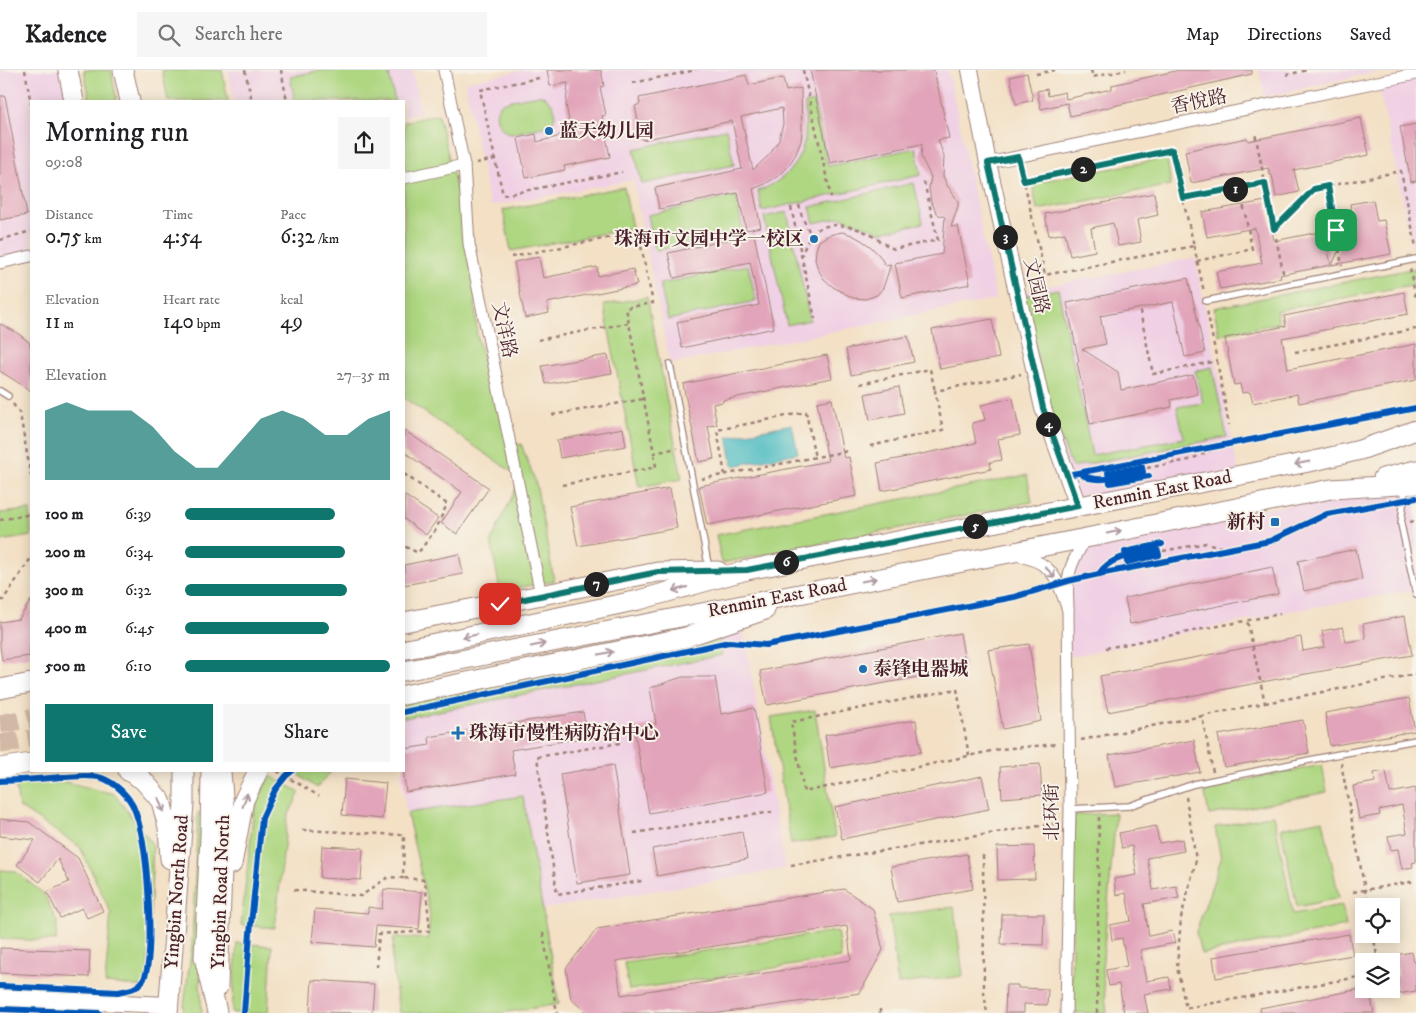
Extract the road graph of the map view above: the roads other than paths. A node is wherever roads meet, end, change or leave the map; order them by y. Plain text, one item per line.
1 (68, 70) edge
2 (123, 70) edge
3 (444, 70) edge
4 (970, 70) edge
5 (1416, 74) edge
6 (74, 100) edge
7 (130, 100) edge
8 (988, 163) junction
9 (464, 165) junction
10 (405, 178) edge
11 (30, 256) edge
12 (1416, 259) edge
13 (0, 262) edge
14 (1206, 300) road end
15 (670, 364) dead end
16 (0, 391) edge
17 (8, 396) road end
18 (1416, 430) edge
19 (1416, 443) edge
20 (1338, 456) junction
21 (1416, 470) edge
22 (1411, 485) edge
23 (1331, 488) junction
24 (1078, 506) junction
25 (1086, 538) junction
26 (1007, 553) junction
27 (747, 570) junction
28 (710, 571) junction
29 (826, 588) junction
30 (1416, 594) edge
31 (541, 596) junction
32 (405, 610) edge
33 (1068, 610) junction
34 (460, 612) junction
35 (405, 622) edge
36 (408, 649) dead end
37 (405, 670) edge
38 (30, 683) edge
39 (0, 689) edge
40 (30, 694) edge
41 (405, 695) edge
42 (0, 699) edge
43 (1416, 740) edge
44 (30, 764) edge
45 (0, 768) edge
46 (130, 772) edge
47 (184, 772) edge
48 (211, 772) edge
49 (221, 772) edge
50 (258, 772) edge
51 (1070, 809) junction
52 (222, 898) junction
53 (174, 932) junction
54 (0, 998) edge
55 (168, 1009) edge
56 (217, 1013) edge
57 (1066, 1013) edge

1 - 6 main road
2 - 7 main road
3 - 9 street, 文洋路
4 - 8 street, 文园路
5 - 8 street, 香悅路
8 - 24 street, 文园路
9 - 10 street
9 - 31 street, 文洋路
11 - 13 street
12 - 14 lane
15 - 28 lane
16 - 17 lane
18 - 20 main road, Renmin East Road
19 - 20 main road
20 -> 24 main road, Renmin East Road
21 - 23 main road
22 - 23 main road, Renmin East Road
22 - 30 lane
25 -> 23 main road, Renmin East Road
24 - 27 main road, Renmin East Road
25 - 26 main road, Renmin East Road
25 - 33 street, 北环街
29 -> 26 main road, Renmin East Road
26 -> 33 street, 北环街
27 - 28 main road
27 -> 36 main road, Renmin East Road
28 - 31 main road
37 -> 29 main road, Renmin East Road
41 -> 29 main road
31 - 34 main road
32 - 34 main road
33 - 51 street, 北环街
34 - 35 main road
38 - 39 main road
40 - 42 main road
43 - 51 lane
44 - 45 main road
46 -> 53 main road
47 - 53 main road, Yingbin North Road
48 - 56 main road
49 - 52 main road, Yingbin Road North
52 -> 50 main road
51 - 57 street, 北环街
52 - 56 main road, Yingbin Road North
53 - 55 main road, Yingbin North Road
54 - 55 street

